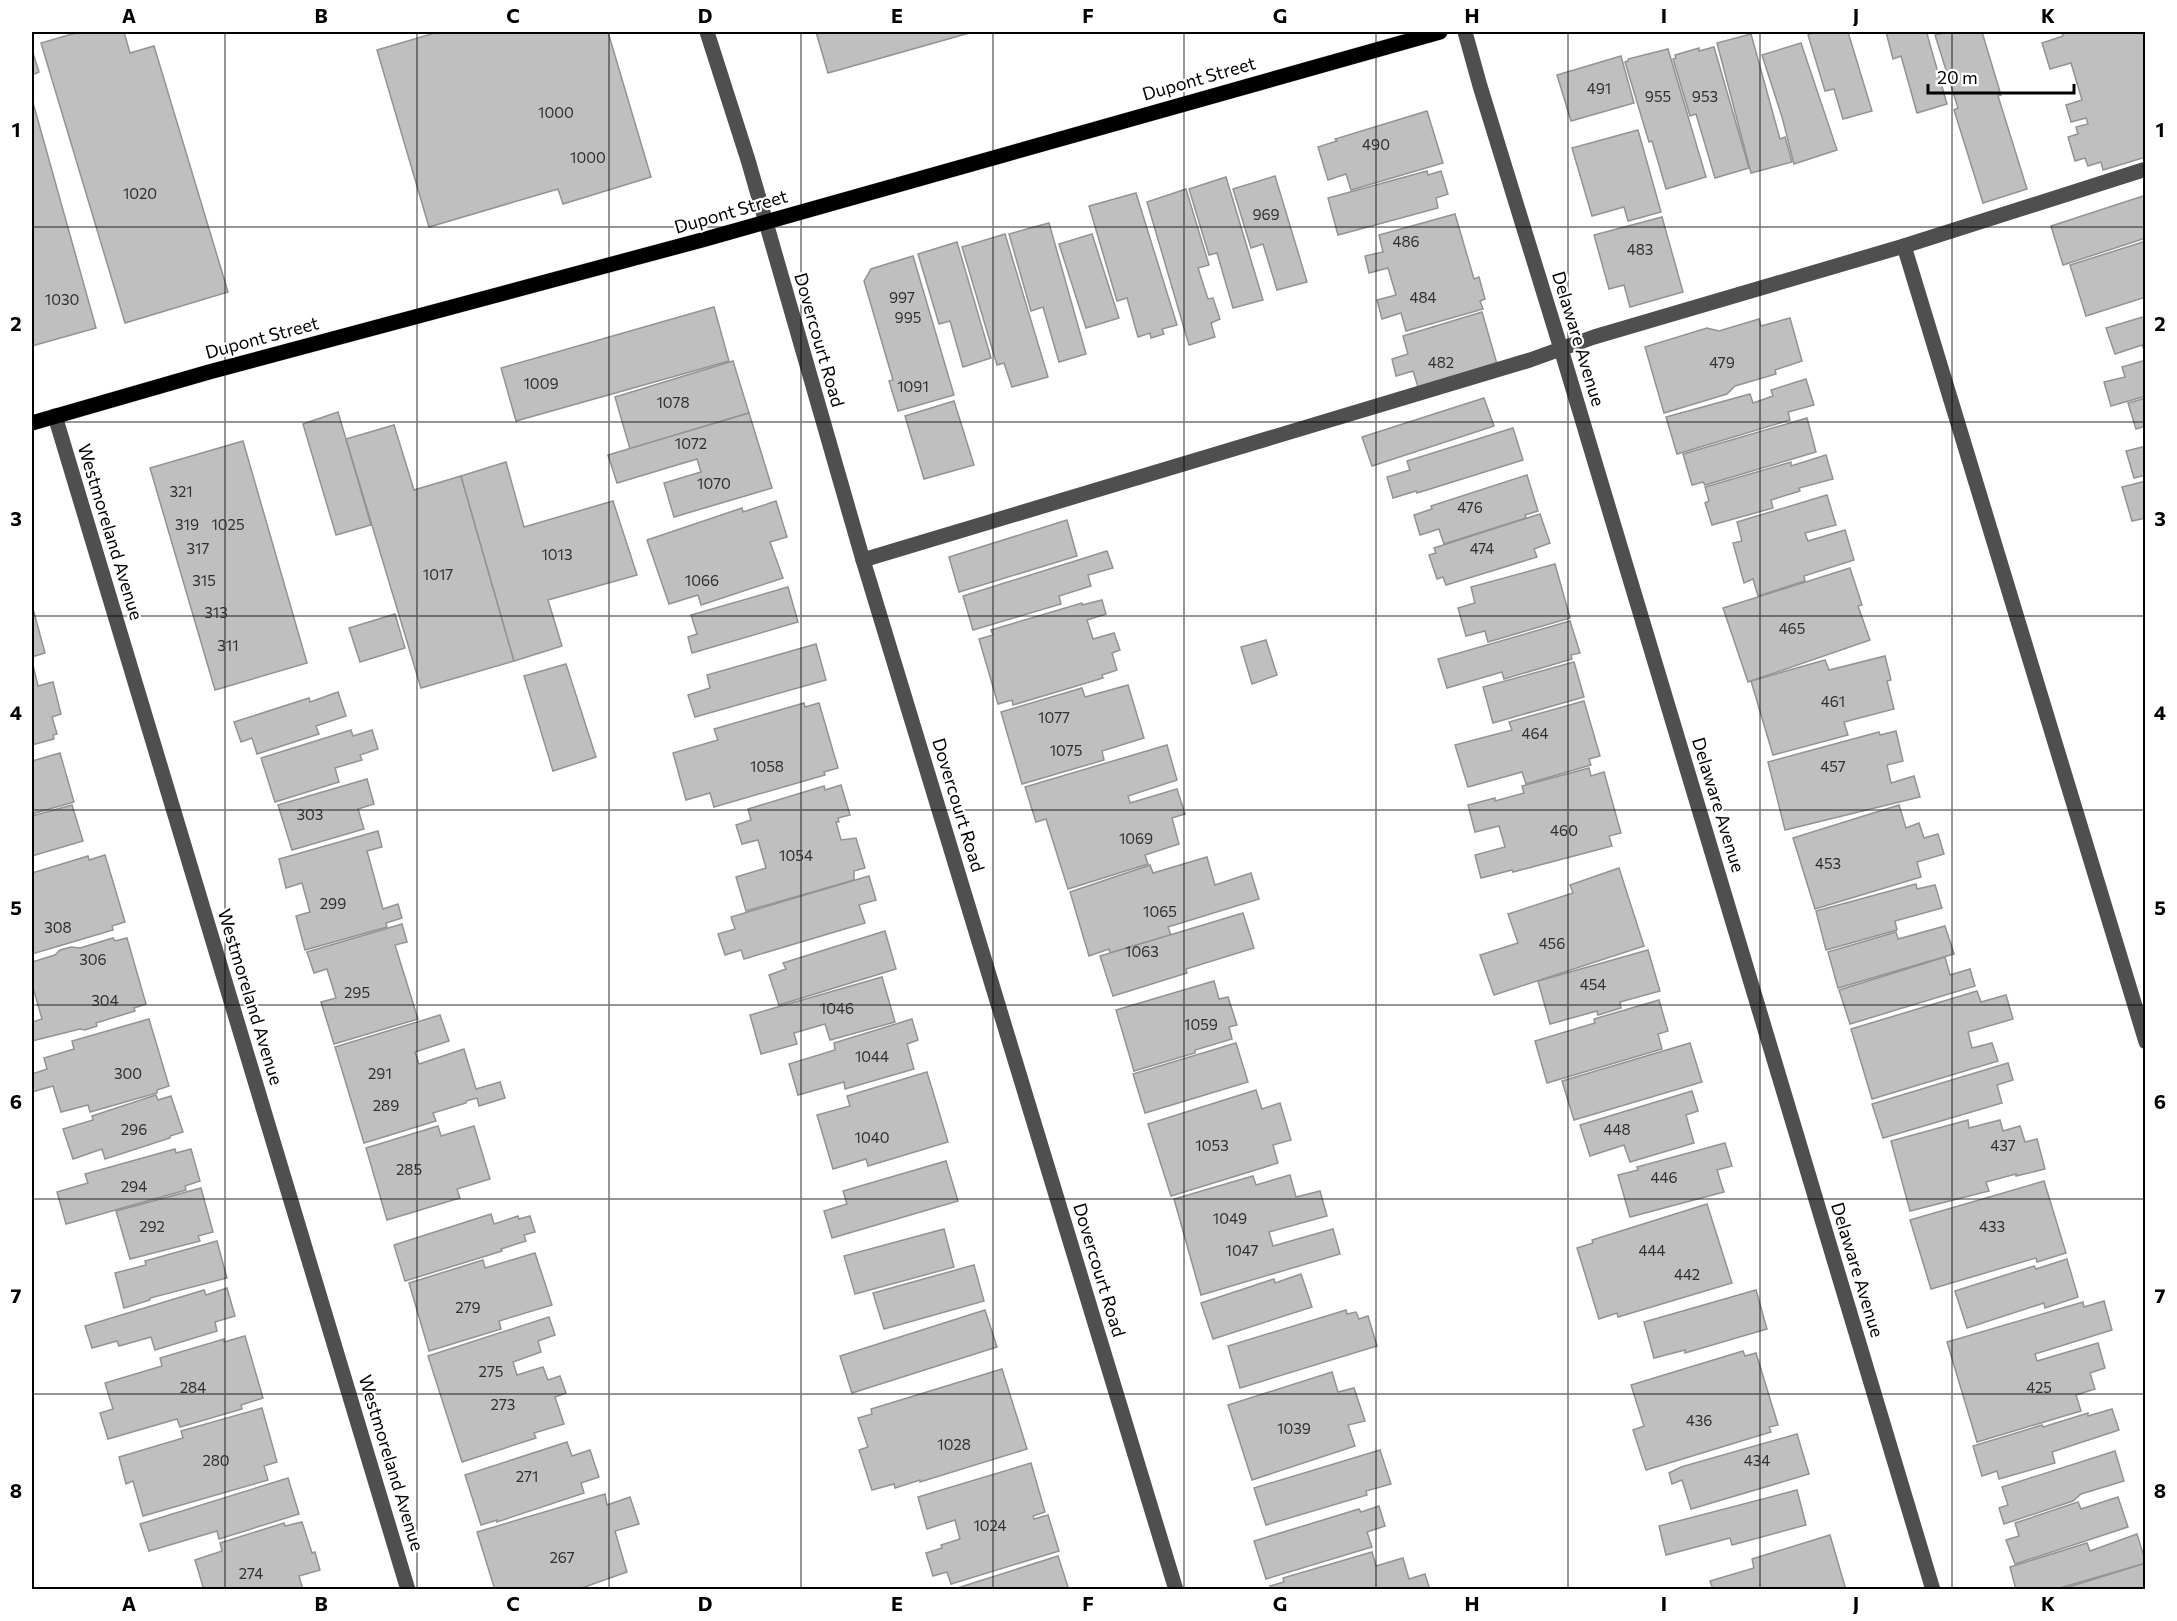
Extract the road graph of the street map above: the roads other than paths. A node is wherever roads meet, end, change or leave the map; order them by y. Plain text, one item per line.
1 (707, 32) edge
2 (1440, 32) edge
3 (1465, 32) edge
4 (2145, 169) edge
5 (766, 223) junction
6 (1904, 246) junction
7 (1561, 348) junction
8 (55, 416) junction
9 (32, 423) edge
10 (863, 560) junction
11 (2145, 1042) edge
12 (408, 1590) edge
13 (1176, 1590) edge
14 (1932, 1590) edge

1 - 5 street, Dovercourt Road
2 - 5 main road, Dupont Street
3 - 7 street, Delaware Avenue
4 - 6 street
5 - 8 main road, Dupont Street
5 - 10 street, Dovercourt Road
6 - 7 street
6 - 11 street
7 - 10 street
7 - 14 street, Delaware Avenue
8 - 9 main road, Dupont Street
8 - 12 street, Westmoreland Avenue
10 - 13 street, Dovercourt Road

